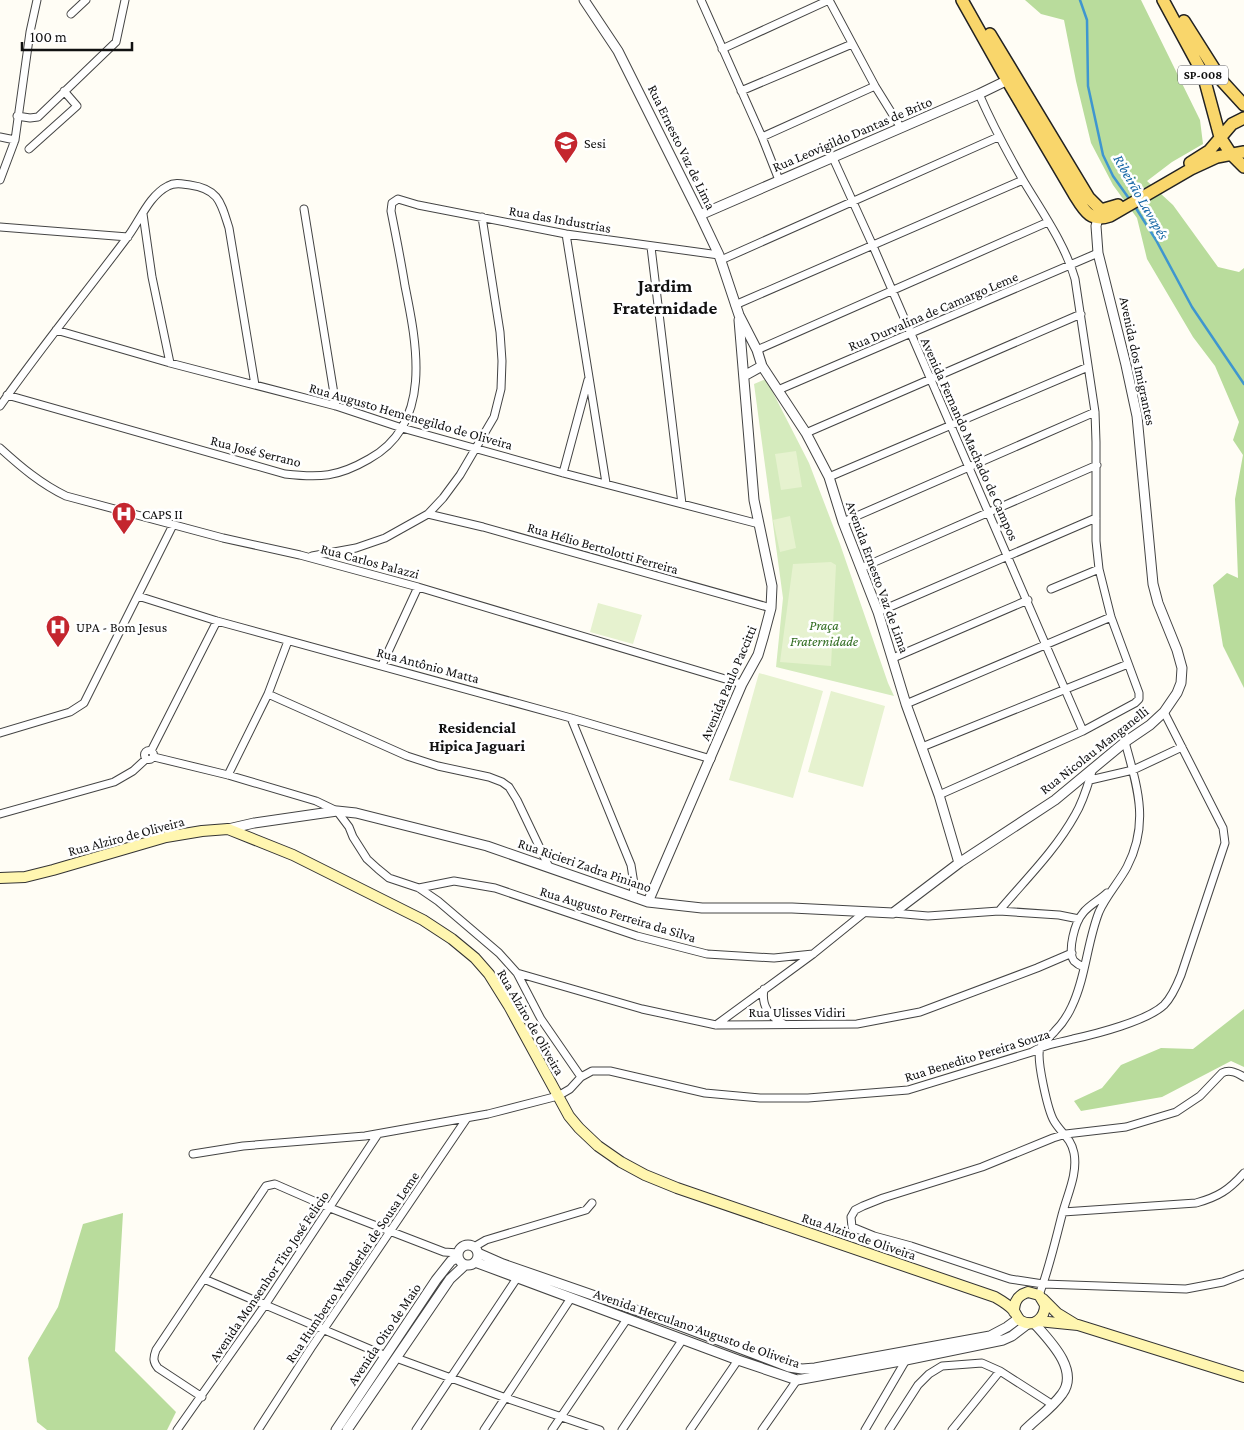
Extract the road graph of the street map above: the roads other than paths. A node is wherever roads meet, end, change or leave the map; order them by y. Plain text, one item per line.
1 (37, 0) edge
2 (86, 0) edge
3 (125, 0) edge
4 (584, 0) edge
5 (711, 0) edge
6 (829, 0) edge
7 (962, 0) edge
8 (971, 0) edge
9 (1163, 0) edge
10 (1172, 0) edge
11 (701, 2) edge
12 (71, 14) dead end
13 (852, 44) junction
14 (722, 49) junction
15 (1011, 78) junction
16 (875, 86) junction
17 (64, 91) junction
18 (741, 91) junction
19 (979, 94) junction
20 (1244, 105) edge
21 (17, 116) junction
22 (1244, 118) edge
23 (901, 128) junction
24 (0, 137) edge
25 (762, 137) junction
26 (998, 137) junction
27 (1220, 137) junction
28 (15, 140) junction
29 (29, 150) dead end
30 (1244, 152) edge
31 (1231, 154) junction
32 (833, 158) junction
33 (1244, 167) edge
34 (0, 180) edge
35 (779, 180) junction
36 (1023, 180) junction
37 (1139, 196) junction
38 (398, 199) joint
39 (854, 201) junction
40 (304, 209) dead end
41 (143, 214) junction
42 (1099, 214) junction
43 (700, 215) junction
44 (482, 217) junction
45 (1048, 222) junction
46 (0, 227) edge
47 (566, 234) junction
48 (128, 237) junction
49 (873, 246) junction
50 (651, 247) junction
51 (1098, 253) junction
52 (720, 258) junction
53 (1071, 266) junction
54 (892, 290) junction
55 (736, 305) junction
56 (1080, 314) junction
57 (739, 315) junction
58 (56, 330) junction
59 (910, 334) junction
60 (756, 350) junction
61 (170, 363) junction
62 (762, 366) junction
63 (1088, 367) junction
64 (744, 376) junction
65 (589, 377) junction
66 (931, 380) junction
67 (255, 385) junction
68 (778, 390) junction
69 (7, 395) junction
70 (0, 406) edge
71 (336, 406) junction
72 (1095, 412) junction
73 (951, 425) junction
74 (402, 428) junction
75 (806, 433) junction
76 (0, 448) edge
77 (477, 448) junction
78 (1096, 465) junction
79 (969, 467) junction
80 (563, 473) junction
81 (829, 477) junction
82 (606, 484) junction
83 (682, 504) junction
84 (989, 512) junction
85 (428, 514) junction
86 (1096, 518) junction
87 (843, 522) junction
88 (759, 524) junction
89 (173, 525) junction
90 (1149, 542) joint
91 (300, 555) junction
92 (1008, 556) junction
93 (861, 568) junction
94 (1099, 569) junction
95 (418, 587) junction
96 (1051, 589) dead end
97 (138, 596) junction
98 (1028, 600) junction
99 (771, 608) junction
100 (878, 612) junction
101 (1111, 617) junction
102 (217, 621) junction
103 (288, 641) junction
104 (1046, 644) junction
105 (893, 658) junction
106 (1128, 664) junction
107 (382, 665) junction
108 (742, 684) junction
109 (1065, 689) junction
110 (268, 694) junction
111 (906, 704) junction
112 (1164, 712) junction
113 (571, 718) junction
114 (1083, 731) junction
115 (0, 733) edge
116 (1126, 742) junction
117 (922, 747) junction
118 (1182, 747) junction
119 (150, 755) junction
120 (711, 759) junction
121 (1093, 768) junction
122 (1133, 770) junction
123 (228, 775) junction
124 (1090, 780) junction
125 (939, 795) junction
126 (337, 811) junction
127 (0, 814) edge
128 (228, 829) junction
129 (959, 863) junction
130 (549, 867) junction
131 (0, 878) edge
132 (419, 888) junction
133 (1112, 890) junction
134 (633, 897) junction
135 (1098, 901) junction
136 (648, 902) junction
137 (999, 911) junction
138 (864, 912) junction
139 (1099, 912) junction
140 (893, 913) junction
141 (1079, 919) junction
142 (1072, 952) junction
143 (813, 954) junction
144 (1084, 967) junction
145 (517, 973) junction
146 (764, 989) junction
147 (716, 1025) junction
148 (786, 1025) junction
149 (1040, 1047) junction
150 (581, 1077) junction
151 (1244, 1077) edge
152 (558, 1096) junction
153 (467, 1118) junction
154 (378, 1134) junction
155 (1066, 1134) junction
156 (193, 1154) dead end
157 (1244, 1173) edge
158 (592, 1203) dead end
159 (330, 1208) junction
160 (1062, 1212) junction
161 (392, 1232) junction
162 (476, 1250) junction
163 (458, 1255) junction
164 (475, 1262) junction
165 (465, 1265) junction
166 (1244, 1274) edge
167 (517, 1278) junction
168 (204, 1279) junction
169 (1043, 1284) junction
170 (1023, 1293) junction
171 (995, 1297) junction
172 (1041, 1297) junction
173 (571, 1298) junction
174 (265, 1305) junction
175 (1016, 1315) junction
176 (627, 1319) junction
177 (1034, 1322) junction
178 (1078, 1325) junction
179 (324, 1329) junction
180 (683, 1339) junction
181 (386, 1356) junction
182 (396, 1358) junction
183 (738, 1360) junction
184 (906, 1360) junction
185 (802, 1369) junction
186 (1000, 1371) junction
187 (1244, 1377) edge
188 (449, 1378) junction
189 (797, 1380) junction
190 (202, 1397) junction
191 (506, 1398) junction
192 (1053, 1404) junction
193 (561, 1416) junction
194 (177, 1430) edge
195 (258, 1430) edge
196 (336, 1430) edge
197 (347, 1430) edge
198 (416, 1430) edge
199 (484, 1430) edge
200 (552, 1430) edge
201 (600, 1430) edge
202 (622, 1430) edge
203 (690, 1430) edge
204 (762, 1430) edge
205 (865, 1430) edge
206 (889, 1430) edge
207 (952, 1430) edge
208 (1025, 1430) edge

1 - 21 street
2 - 12 street
3 - 17 street
4 - 43 street, Rua Ernesto Vaz de Lima
5 - 11 street
6 - 13 street
6 - 14 street
7 - 15 main road
8 - 15 main road
9 - 27 main road, SP-008
10 - 20 main road, SP-008
11 - 14 street
13 - 16 street
13 - 18 street
14 - 18 street
15 - 19 street, Rua Leovigildo Dantas de Brito
15 - 42 main road
16 - 23 street
16 - 25 street
17 - 21 street
17 - 29 street
18 - 25 street
19 - 23 street, Rua Leovigildo Dantas de Brito
19 - 26 street
21 - 28 street
22 - 27 main road
23 - 32 street, Rua Leovigildo Dantas de Brito
24 - 28 street
25 - 35 street
26 - 36 street
26 - 39 street
27 - 31 main road, SP-008
27 - 37 main road
28 - 34 street
30 - 31 main road
31 - 33 main road, SP-008
31 - 37 main road
32 - 35 street, Rua Leovigildo Dantas de Brito
32 - 39 street, Avenida Fernando Machado de Campos
35 - 43 street, Rua Leovigildo Dantas de Brito
36 - 45 street
36 - 49 street
37 - 42 main road
38 - 44 street, Rua das Industrias
38 - 74 street, Rua José Serrano
39 - 49 street, Avenida Fernando Machado de Campos
39 - 52 street
40 - 71 street
41 - 48 street
41 - 61 street
41 - 67 street
42 - 51 street, Avenida dos Imigrantes
43 - 52 street, Rua Ernesto Vaz de Lima
44 - 47 street, Rua das Industrias
44 - 77 street
45 - 53 street
45 - 54 street
46 - 48 street
47 - 50 street, Rua das Industrias
47 - 65 street
48 - 58 street
49 - 54 street, Avenida Fernando Machado de Campos
49 - 55 street
50 - 52 street, Rua das Industrias
50 - 83 street
51 - 53 street, Rua Durvalina de Camargo Leme
51 - 90 street, Avenida dos Imigrantes
52 - 55 street, Rua Ernesto Vaz de Lima
53 - 56 street
53 - 59 street, Rua Durvalina de Camargo Leme
54 - 59 street, Avenida Fernando Machado de Campos
54 - 60 street
55 - 57 street, Rua Ernesto Vaz de Lima
56 - 63 street
56 - 66 street
57 - 60 street, Avenida Ernesto Vaz de Lima
57 - 64 street, Avenida Paulo Paccitti
58 - 61 street, Rua Augusto Hemenegildo de Oliveira
58 - 69 street
59 - 66 street, Avenida Fernando Machado de Campos
59 - 68 street, Rua Durvalina de Camargo Leme
60 - 62 street, Avenida Ernesto Vaz de Lima
61 - 67 street, Rua Augusto Hemenegildo de Oliveira
62 - 64 street
62 - 68 street, Avenida Ernesto Vaz de Lima
63 - 72 street
63 - 73 street
64 - 88 street, Avenida Paulo Paccitti
65 - 80 street
65 - 82 street
66 - 73 street, Avenida Fernando Machado de Campos
66 - 75 street
67 - 71 street, Rua Augusto Hemenegildo de Oliveira
68 - 75 street, Avenida Ernesto Vaz de Lima
69 - 70 street
69 - 74 street, Rua José Serrano
71 - 74 street, Rua Augusto Hemenegildo de Oliveira
72 - 78 street
72 - 79 street
73 - 79 street, Avenida Fernando Machado de Campos
73 - 81 street
74 - 77 street, Rua Augusto Hemenegildo de Oliveira
75 - 81 street, Avenida Ernesto Vaz de Lima
76 - 89 street, Rua Carlos Palazzi
77 - 80 street, Rua Augusto Hemenegildo de Oliveira
77 - 85 street
78 - 84 street
78 - 86 street
79 - 84 street, Avenida Fernando Machado de Campos
79 - 87 street
80 - 82 street, Rua Augusto Hemenegildo de Oliveira
81 - 87 street, Avenida Ernesto Vaz de Lima
82 - 83 street, Rua Augusto Hemenegildo de Oliveira
83 - 88 street, Rua Augusto Hemenegildo de Oliveira
84 - 92 street, Avenida Fernando Machado de Campos
84 - 93 street
85 - 91 street
85 - 99 street, Rua Hélio Bertolotti Ferreira
86 - 92 street
86 - 94 street
87 - 93 street, Avenida Ernesto Vaz de Lima
88 - 99 street, Avenida Paulo Paccitti
89 - 91 street, Rua Carlos Palazzi
89 - 97 street
90 - 112 street, Rua Nicolau Manganelli
91 - 95 street, Rua Carlos Palazzi
92 - 98 street, Avenida Fernando Machado de Campos
92 - 100 street
93 - 100 street, Avenida Ernesto Vaz de Lima
94 - 96 street
94 - 101 street
95 - 107 street
95 - 108 street, Rua Carlos Palazzi
97 - 102 street, Rua Antônio Matta
97 - 115 street
98 - 104 street, Avenida Fernando Machado de Campos
98 - 105 street
99 - 108 street, Avenida Paulo Paccitti
100 - 105 street, Avenida Ernesto Vaz de Lima
101 - 104 street
101 - 106 street
102 - 103 street, Rua Antônio Matta
102 - 119 street
103 - 107 street, Rua Antônio Matta
103 - 110 street
104 - 109 street, Avenida Fernando Machado de Campos
104 - 111 street
105 - 111 street, Avenida Ernesto Vaz de Lima
106 - 109 street
106 - 114 street
107 - 113 street, Rua Antônio Matta
108 - 120 street, Avenida Paulo Paccitti
109 - 114 street, Avenida Fernando Machado de Campos
109 - 117 street
110 - 123 street
110 - 130 street
111 - 117 street, Avenida Ernesto Vaz de Lima
112 - 116 street, Rua Nicolau Manganelli
112 - 118 street
113 - 120 street, Rua Antônio Matta
113 - 134 street
114 - 125 street
116 - 121 street, Rua Nicolau Manganelli
116 - 122 street
117 - 125 street, Avenida Ernesto Vaz de Lima
118 - 122 street
118 - 149 street, Rua Benedito Pereira Souza
119 - 123 street
119 - 127 street
120 - 136 street, Avenida Paulo Paccitti
121 - 124 street
121 - 129 street, Rua Nicolau Manganelli
122 - 124 street
122 - 133 street
123 - 126 street
124 - 137 street
125 - 129 street, Avenida Ernesto Vaz de Lima
126 - 128 street, Rua Ricieri Zadra Piniano
126 - 130 street, Rua Ricieri Zadra Piniano
126 - 132 street
128 - 131 main road, Rua Alziro de Oliveira
128 - 152 main road, Rua Alziro de Oliveira
129 - 140 street, Rua Nicolau Manganelli
130 - 134 street, Rua Ricieri Zadra Piniano
132 - 143 street, Rua Augusto Ferreira da Silva
132 - 145 street
133 - 135 street
133 - 139 street
134 - 136 street, Rua Ricieri Zadra Piniano
135 - 139 street
135 - 141 street
136 - 138 street, Rua Ricieri Zadra Piniano
137 - 140 street, Rua Ricieri Zadra Piniano
137 - 141 street, Rua Ricieri Zadra Piniano
138 - 140 street, Rua Ricieri Zadra Piniano
138 - 143 street
139 - 144 street
141 - 142 street
142 - 144 street
142 - 148 street, Rua Ulisses Vidiri
143 - 146 street
144 - 149 street
145 - 147 street, Rua Ulisses Vidiri
145 - 150 street
146 - 147 street
146 - 148 street
147 - 148 street, Rua Ulisses Vidiri
149 - 150 street, Rua Benedito Pereira Souza
149 - 155 street
150 - 152 street, Rua Benedito Pereira Souza
151 - 155 street
152 - 153 street, Rua Benedito Pereira Souza
152 - 171 main road, Rua Alziro de Oliveira
153 - 154 street, Rua Benedito Pereira Souza
153 - 161 street, Rua Humberto Wanderlei de Sousa Leme
154 - 156 street, Rua Benedito Pereira Souza
154 - 159 street, Avenida Monsenhor Tito José Felicio
155 - 160 street
155 - 169 street
157 - 160 street
158 - 162 street
159 - 161 street
159 - 168 street
159 - 174 street, Avenida Monsenhor Tito José Felicio
160 - 169 street
161 - 163 street
161 - 179 street, Rua Humberto Wanderlei de Sousa Leme
162 - 163 street, Avenida Oito de Maio
162 - 164 street
162 - 185 street, Avenida Herculano Augusto de Oliveira
163 - 165 street
163 - 181 street, Avenida Oito de Maio
164 - 165 street, Avenida Oito de Maio
164 - 167 street, Avenida Herculano Augusto de Oliveira
165 - 182 street, Avenida Oito de Maio
166 - 169 street
167 - 173 street, Avenida Herculano Augusto de Oliveira
167 - 188 street
168 - 174 street
168 - 190 street
169 - 172 street
170 - 171 main road, Rua Alziro de Oliveira
170 - 172 main road, Rua Alziro de Oliveira
170 - 175 main road
171 - 175 main road, Rua Alziro de Oliveira
172 - 177 main road
172 - 178 main road, Rua Alziro de Oliveira
173 - 176 street, Avenida Herculano Augusto de Oliveira
173 - 191 street
174 - 179 street
174 - 190 street, Avenida Monsenhor Tito José Felicio
175 - 177 main road, Rua Alziro de Oliveira
175 - 185 street, Avenida Herculano Augusto de Oliveira
176 - 180 street, Avenida Herculano Augusto de Oliveira
176 - 193 street
177 - 178 main road, Rua Alziro de Oliveira
177 - 184 street, Avenida Herculano Augusto de Oliveira
177 - 192 street
178 - 187 main road, Rua Alziro de Oliveira
179 - 181 street
179 - 195 street, Rua Humberto Wanderlei de Sousa Leme
180 - 183 street, Avenida Herculano Augusto de Oliveira
180 - 202 street
181 - 196 street, Avenida Oito de Maio
182 - 188 street
182 - 197 street, Avenida Oito de Maio
183 - 189 street, Avenida Herculano Augusto de Oliveira
183 - 203 street
184 - 189 street, Avenida Herculano Augusto de Oliveira
184 - 205 street
185 - 189 street
186 - 192 street
186 - 206 street
186 - 207 street
188 - 191 street
188 - 198 street
189 - 204 street
190 - 194 street, Avenida Monsenhor Tito José Felicio
191 - 193 street
191 - 199 street
192 - 208 street
193 - 200 street
193 - 201 street

